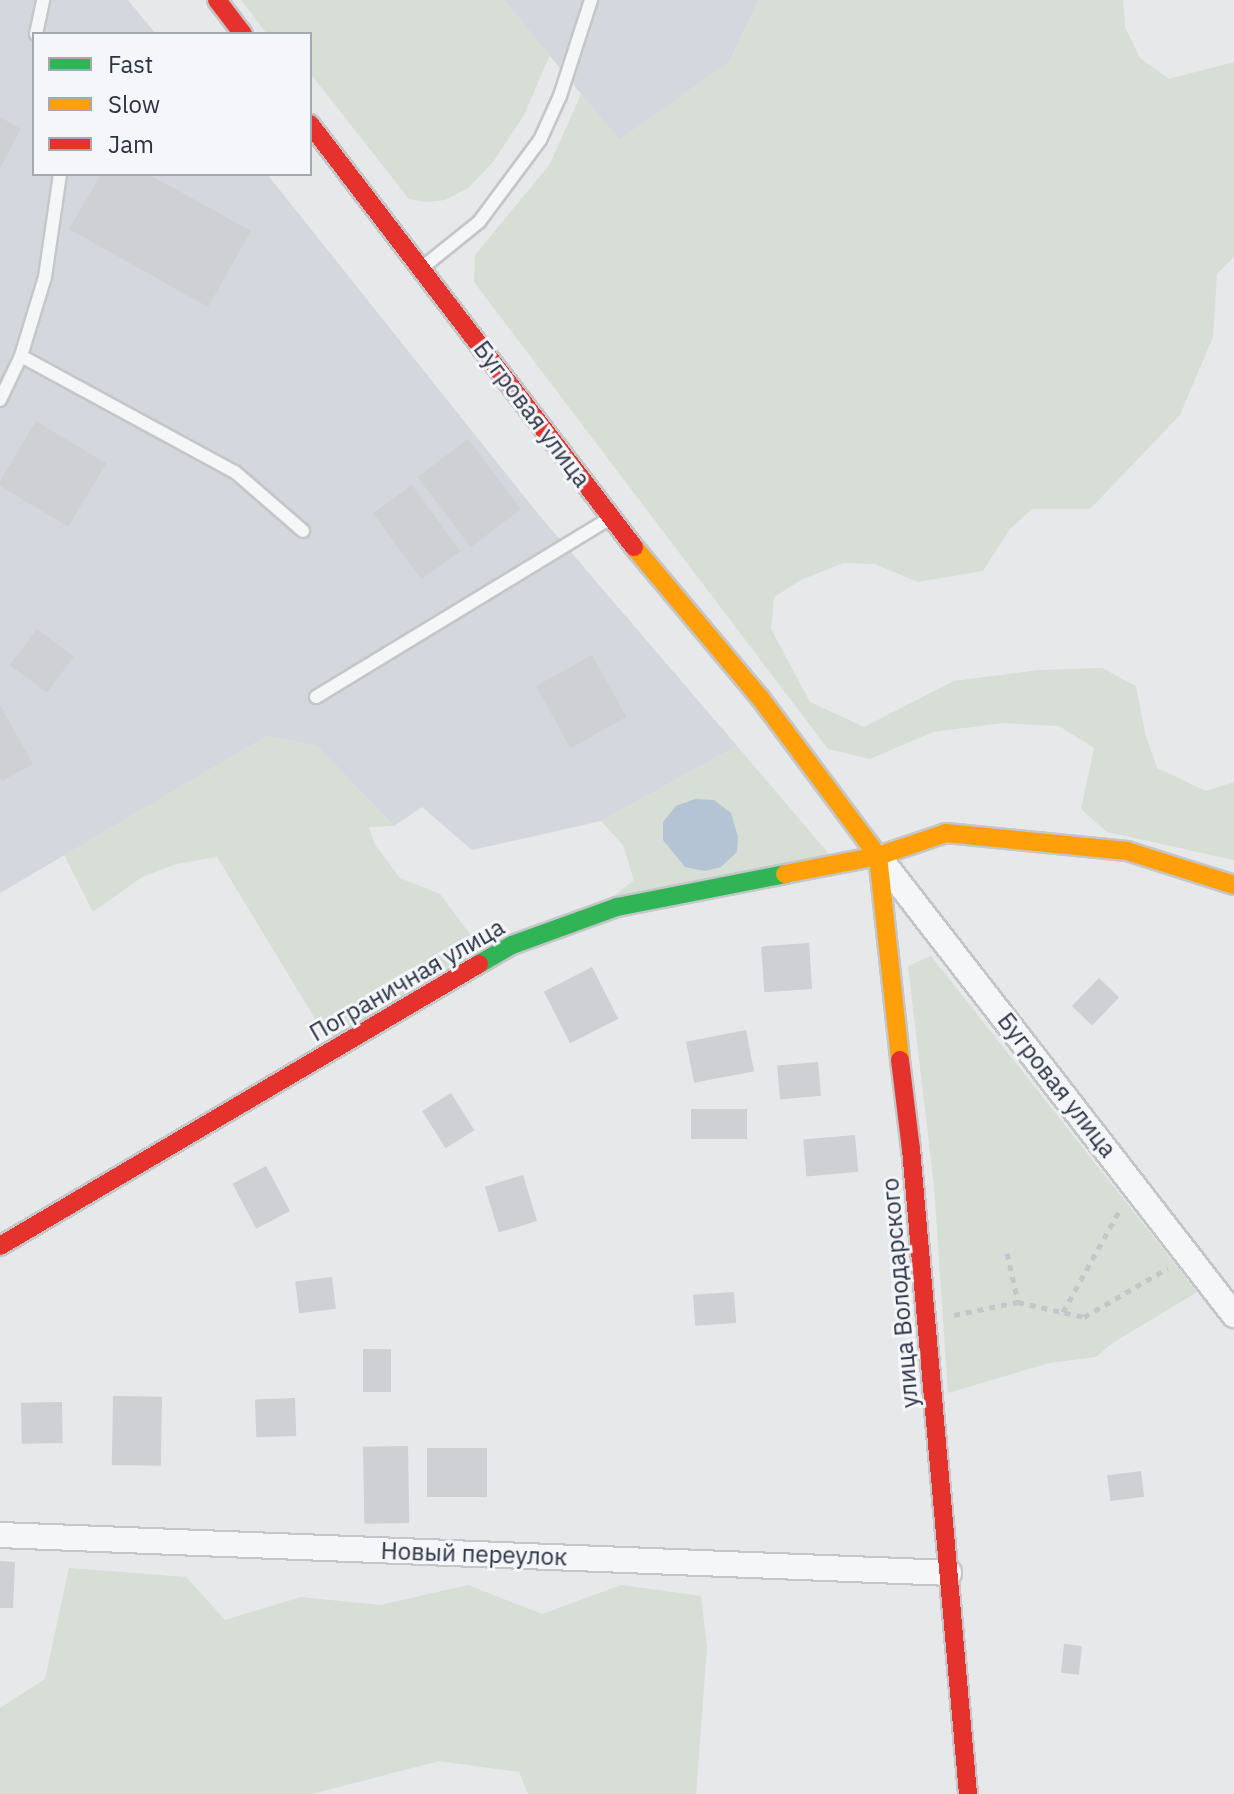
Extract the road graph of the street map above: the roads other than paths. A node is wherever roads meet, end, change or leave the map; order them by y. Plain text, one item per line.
1 (43, 0) edge
2 (217, 0) edge
3 (591, 0) edge
4 (36, 32) edge
5 (241, 32) edge
6 (312, 127) edge
7 (60, 176) edge
8 (421, 269) junction
9 (21, 356) junction
10 (0, 400) edge
11 (610, 518) junction
12 (303, 531) dead end
13 (316, 697) dead end
14 (840, 801) joint
15 (878, 856) junction
16 (1234, 885) edge
17 (0, 1246) edge
18 (1234, 1315) edge
19 (0, 1535) edge
20 (949, 1573) junction
21 (968, 1794) edge

1 - 4 lane
2 - 5 street
3 - 8 lane
6 - 8 street, Бугровая улица
7 - 9 lane
8 - 11 street, Бугровая улица
9 - 10 lane
9 - 12 lane
11 - 13 lane
11 - 14 street, Бугровая улица
14 - 15 street, улица Володарского
15 - 16 street, Пограничная улица
15 - 17 street, Пограничная улица
15 - 18 street, Бугровая улица
15 - 20 street, улица Володарского
19 - 20 street, Новый переулок
20 - 21 street, улица Володарского

